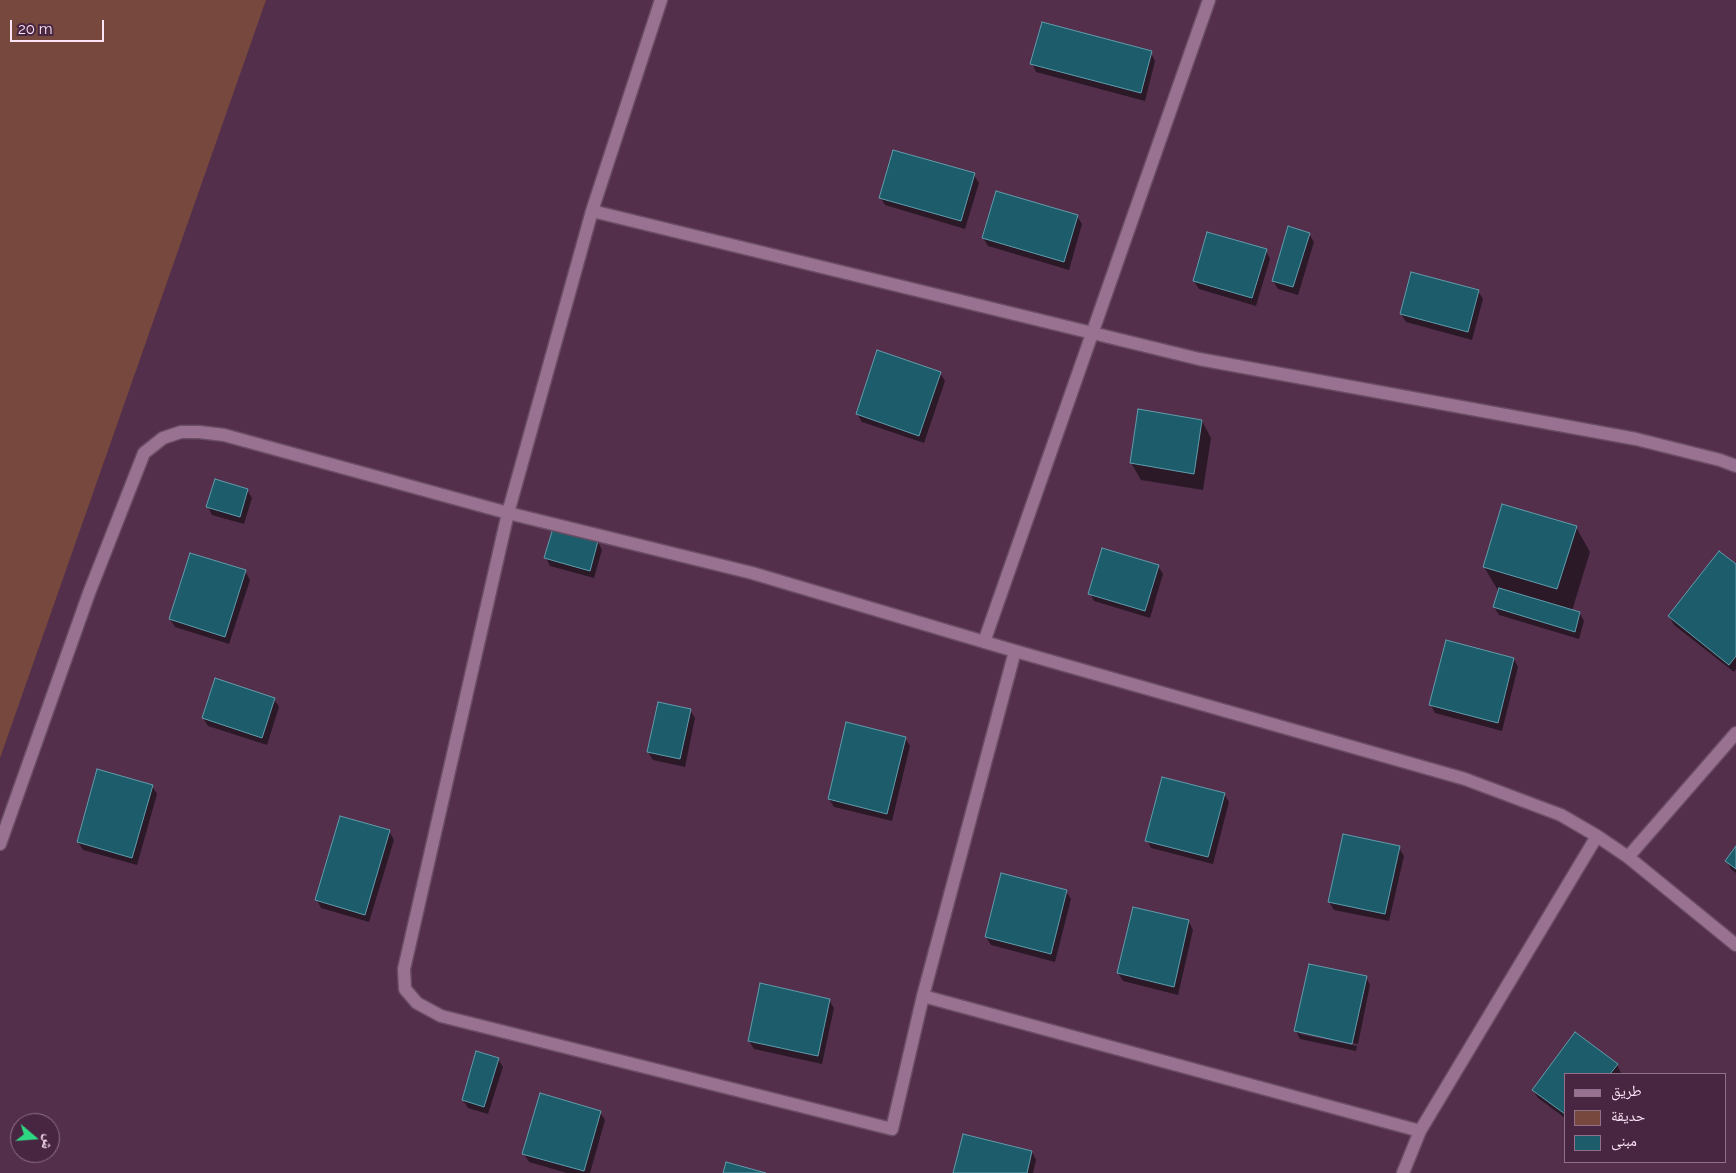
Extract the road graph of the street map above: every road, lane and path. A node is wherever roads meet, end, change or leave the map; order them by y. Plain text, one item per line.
1 (661, 0) edge
2 (1209, 0) edge
3 (592, 210) junction
4 (1093, 333) junction
5 (1736, 466) edge
6 (508, 512) junction
7 (984, 642) junction
8 (1014, 650) junction
9 (1736, 733) edge
10 (1597, 836) junction
11 (0, 844) edge
12 (1628, 858) junction
13 (1736, 945) edge
14 (923, 996) junction
15 (1420, 1131) junction
16 (1403, 1173) edge

1 - 3 street
2 - 4 street
3 - 4 street
3 - 6 street
4 - 5 street
4 - 7 street
6 - 7 street
6 - 11 street
6 - 14 street
7 - 8 street
8 - 10 street
8 - 14 street
9 - 12 street
10 - 12 street
10 - 15 street
12 - 13 street
14 - 15 street
15 - 16 street

